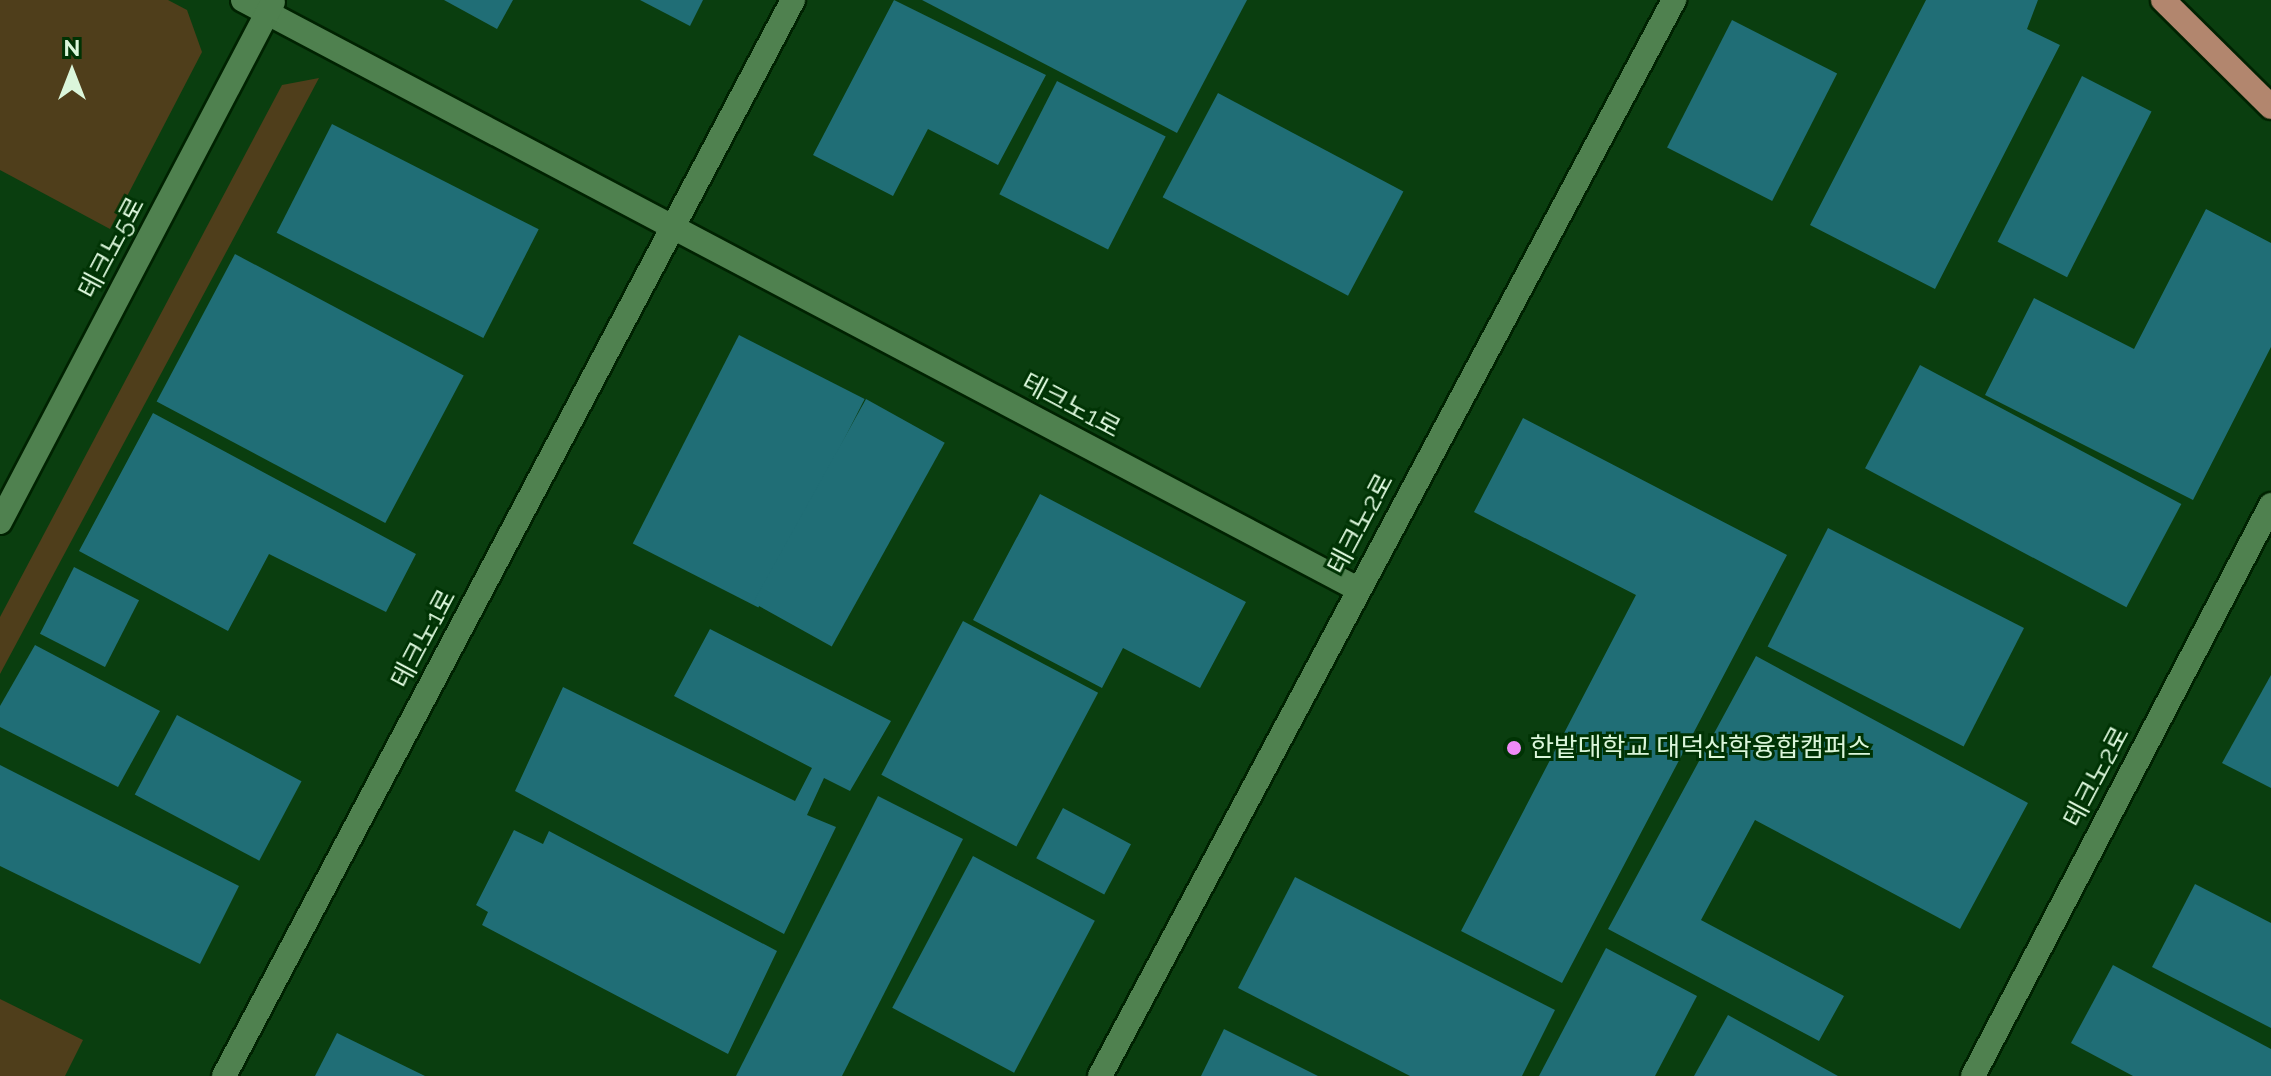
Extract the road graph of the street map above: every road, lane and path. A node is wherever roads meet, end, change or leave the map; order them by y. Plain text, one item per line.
1 (243, 0) edge
2 (793, 0) edge
3 (1674, 0) edge
4 (2163, 0) edge
5 (270, 7) edge
6 (2271, 107) edge
7 (672, 228) junction
8 (2271, 505) edge
9 (0, 522) edge
10 (1358, 589) junction
11 (224, 1076) edge
12 (1100, 1076) edge
13 (1973, 1076) edge

1 - 5 street, 테크노1로
2 - 7 street, 테크노1로
3 - 10 street, 테크노2로
4 - 6 main road
5 - 7 street, 테크노1로
5 - 9 street, 테크노5로
7 - 10 street, 테크노1로
7 - 11 street, 테크노1로
8 - 13 street, 테크노2로
10 - 12 street, 테크노2로

